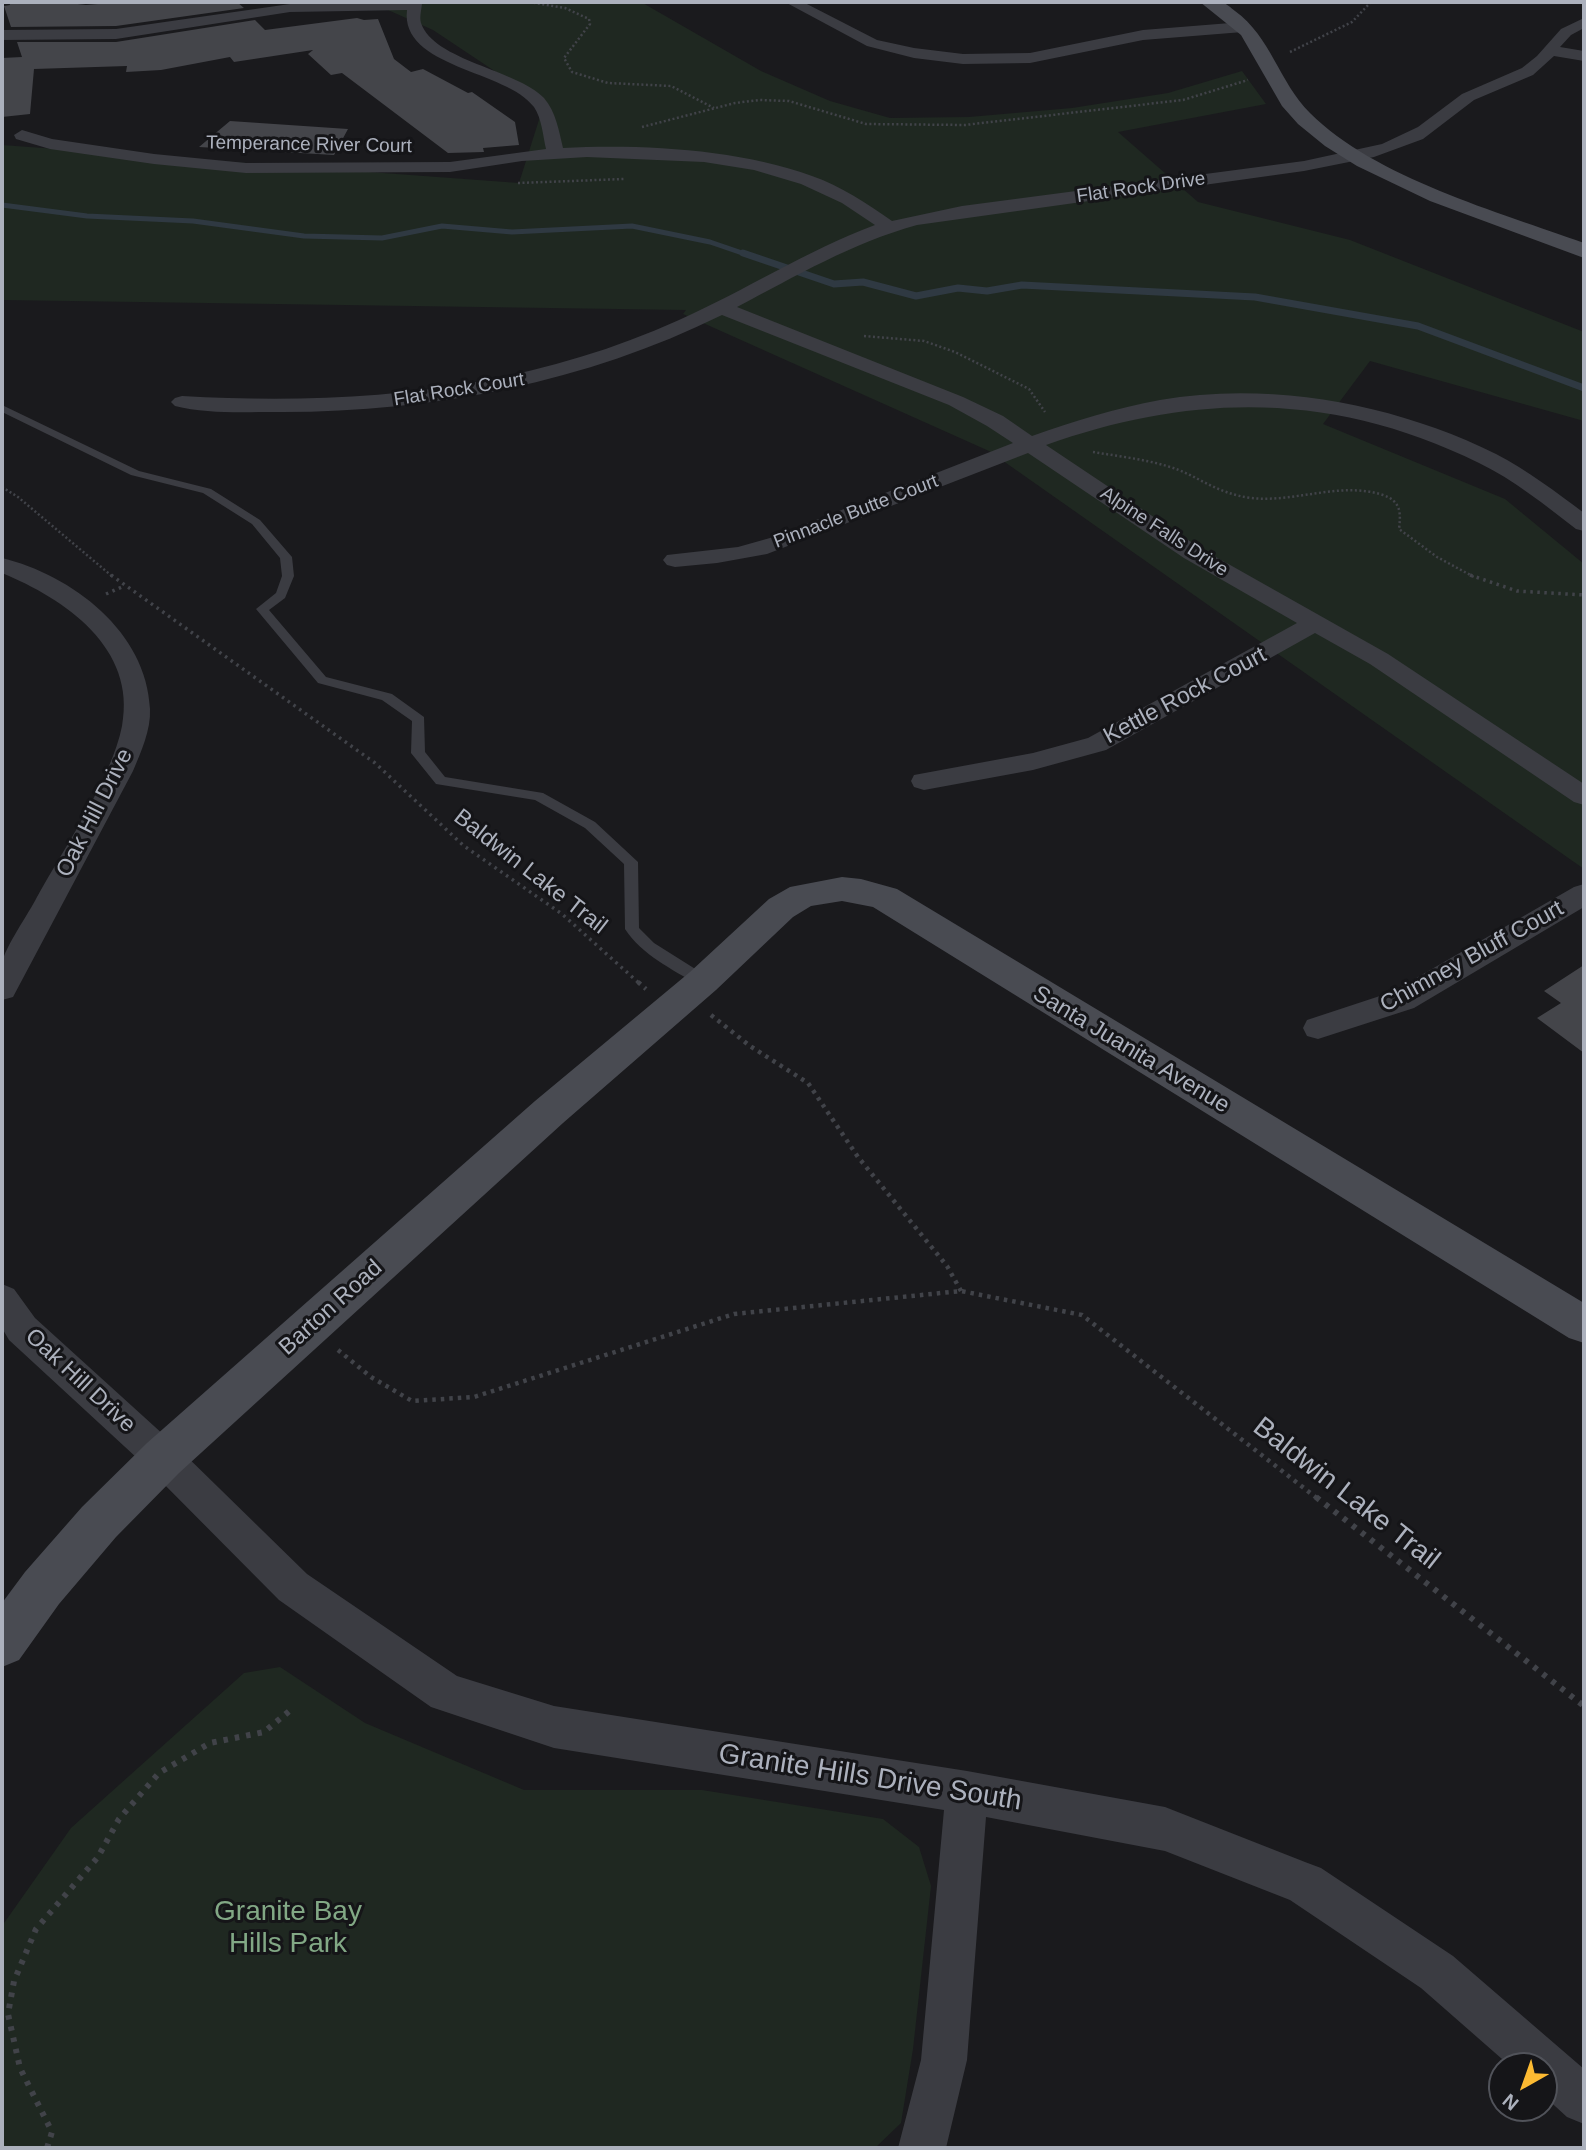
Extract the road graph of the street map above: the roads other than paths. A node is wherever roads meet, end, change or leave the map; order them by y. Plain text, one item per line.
1 (830, 2) edge
2 (1209, 2) edge
3 (414, 3) edge
4 (798, 5) edge
5 (1584, 22) edge
6 (1243, 27) junction
7 (2, 34) edge
8 (1548, 50) junction
9 (1584, 57) edge
10 (22, 135) dead end
11 (555, 153) junction
12 (1354, 155) junction
13 (889, 227) junction
14 (1584, 251) edge
15 (723, 308) junction
16 (182, 402) dead end
17 (2, 408) edge
18 (1043, 441) junction
19 (1584, 524) edge
20 (675, 560) dead end
21 (2, 565) edge
22 (1317, 622) junction
23 (924, 781) dead end
24 (1584, 796) edge
25 (1584, 894) edge
26 (2, 989) edge
27 (694, 989) junction
28 (1318, 1028) dead end
29 (2, 1299) edge
30 (1584, 1325) edge
31 (163, 1458) junction
32 (2, 1643) edge
33 (967, 1792) junction
34 (1584, 2100) edge
35 (922, 2148) edge

1 - 4 street
2 - 6 street
3 - 7 street
3 - 11 street
4 - 6 street
5 - 8 street, Flat Rock Drive
6 - 12 street
8 - 9 street
8 - 12 street, Flat Rock Drive
10 - 11 street, Temperance River Court
11 - 13 street, Temperance River Court
12 - 13 street, Flat Rock Drive
12 - 14 street
13 - 15 street, Flat Rock Drive
15 - 16 street, Flat Rock Court
15 - 18 street, Alpine Falls Drive
17 - 27 lane
18 - 19 street, Pinnacle Butte Court
18 - 20 street, Pinnacle Butte Court
18 - 22 street, Alpine Falls Drive
21 - 26 street, Oak Hill Drive
22 - 23 street, Kettle Rock Court
22 - 24 street, Alpine Falls Drive
25 - 28 street, Chimney Bluff Court
27 - 30 street, Santa Juanita Avenue
27 - 31 street, Barton Road
29 - 31 street, Oak Hill Drive
31 - 32 street, Barton Road
31 - 33 street, Granite Hills Drive South
33 - 34 street, Granite Hills Drive South
33 - 35 street

